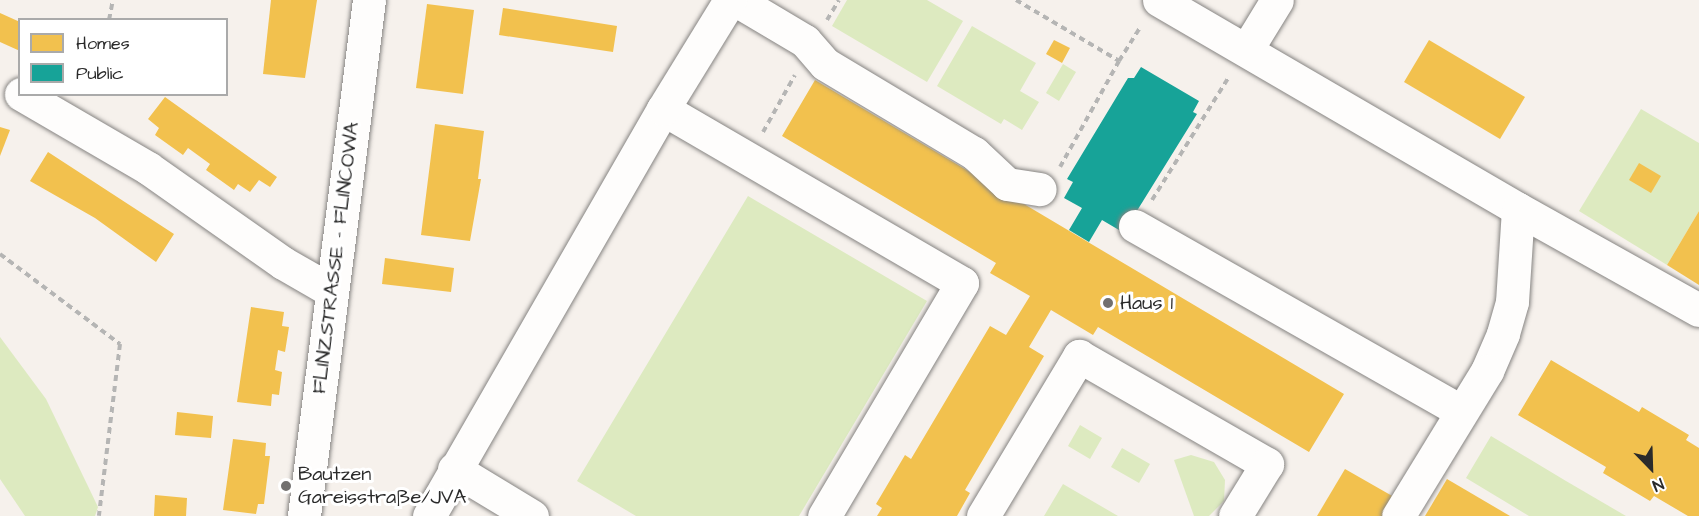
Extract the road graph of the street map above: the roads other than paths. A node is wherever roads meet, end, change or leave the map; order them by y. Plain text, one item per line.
1 (369, 0) edge
2 (730, 0) edge
3 (736, 0) edge
4 (1278, 0) edge
5 (1152, 10) edge
6 (1247, 49) junction
7 (0, 83) edge
8 (18, 93) edge
9 (23, 96) edge
10 (663, 109) junction
11 (1040, 189) road end
12 (1518, 209) junction
13 (1135, 226) road end
14 (330, 290) junction
15 (1699, 310) edge
16 (1460, 411) junction
17 (454, 469) junction
18 (304, 516) edge
19 (429, 516) edge
20 (532, 516) edge
21 (824, 516) edge
22 (983, 516) edge
23 (1235, 516) edge
24 (1398, 516) edge

1 - 14 street, FLINZSTRASSE - FLINCOWA
2 - 10 street
3 - 11 street
4 - 6 street
5 - 6 street
6 - 12 street
7 - 8 street
9 - 14 street
10 - 17 street
10 - 21 street
12 - 15 street
12 - 16 street
13 - 16 street
14 - 18 street, FLINZSTRASSE - FLINCOWA
16 - 24 street
17 - 19 street
17 - 20 street
22 - 23 street

